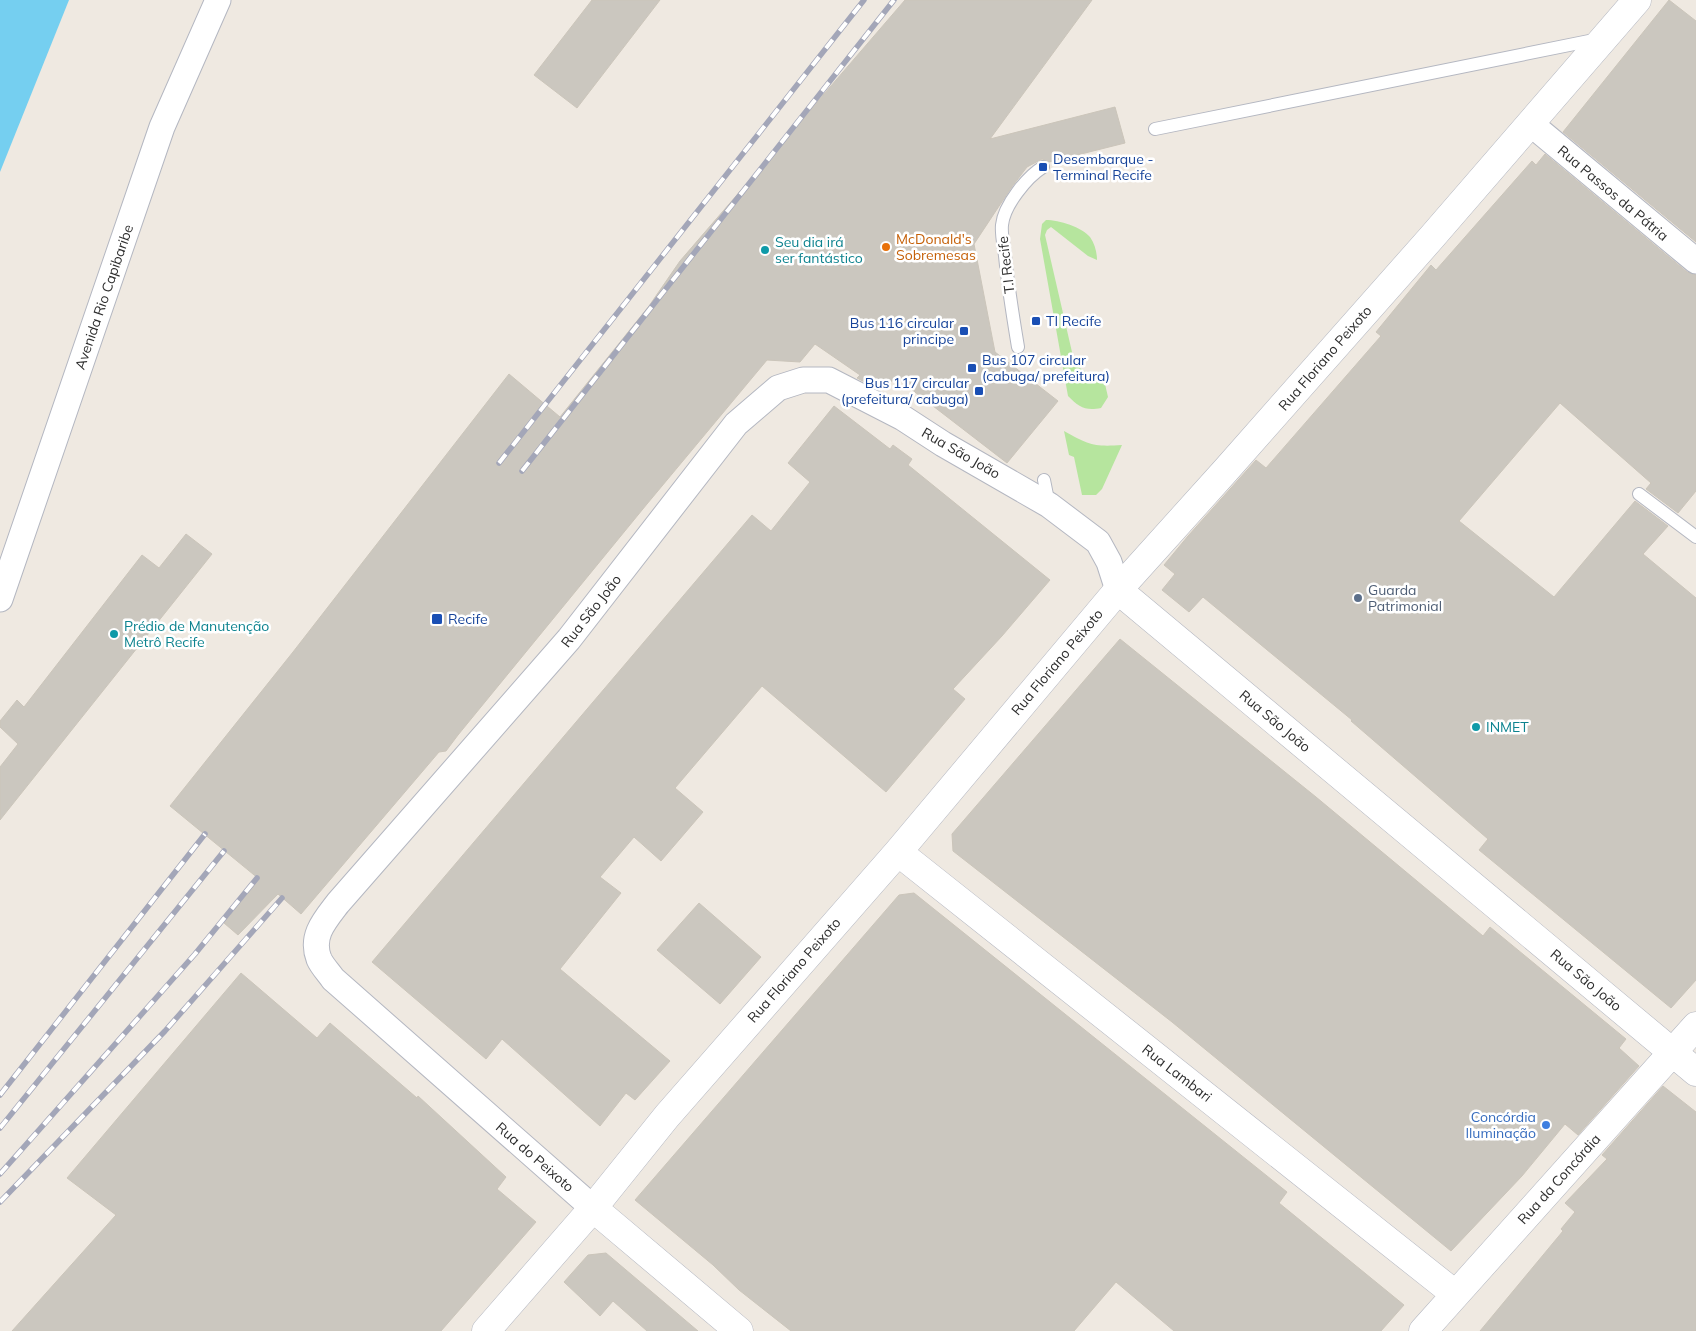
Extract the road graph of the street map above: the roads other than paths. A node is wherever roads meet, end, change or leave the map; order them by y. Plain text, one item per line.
1 (218, 0) edge
2 (1637, 0) edge
3 (1604, 38) junction
4 (1531, 124) junction
5 (1155, 129) dead end
6 (1043, 167) dead end
7 (1696, 261) edge
8 (1018, 347) dead end
9 (1044, 480) dead end
10 (1639, 494) dead end
11 (1048, 505) junction
12 (1696, 537) edge
13 (1118, 590) junction
14 (0, 599) edge
15 (898, 852) junction
16 (333, 979) joint
17 (1696, 1026) edge
18 (1673, 1052) junction
19 (1696, 1072) edge
20 (593, 1208) junction
21 (1455, 1294) junction
22 (486, 1331) edge
23 (739, 1331) edge
24 (1423, 1331) edge

1 - 14 street, Avenida Rio Capibaribe
2 - 3 street, Rua Floriano Peixoto
3 - 4 street, Rua Floriano Peixoto
3 - 5 lane
4 - 7 street, Rua Passos da Pátria
4 - 13 street, Rua Floriano Peixoto
6 - 8 lane, T.I Recife
9 - 11 lane
10 - 12 lane
11 - 13 street, Rua São João
11 - 16 street, Rua São João
13 - 15 street, Rua Floriano Peixoto
13 - 18 street, Rua São João
15 - 20 street, Rua Floriano Peixoto
15 - 21 street, Rua Lambari
16 - 20 street, Rua do Peixoto
17 - 18 street, Rua da Concórdia
18 - 19 street, Rua São João
18 - 21 street, Rua da Concórdia
20 - 22 street, Rua Floriano Peixoto
20 - 23 street, Rua do Peixoto
21 - 24 street, Rua da Concórdia

